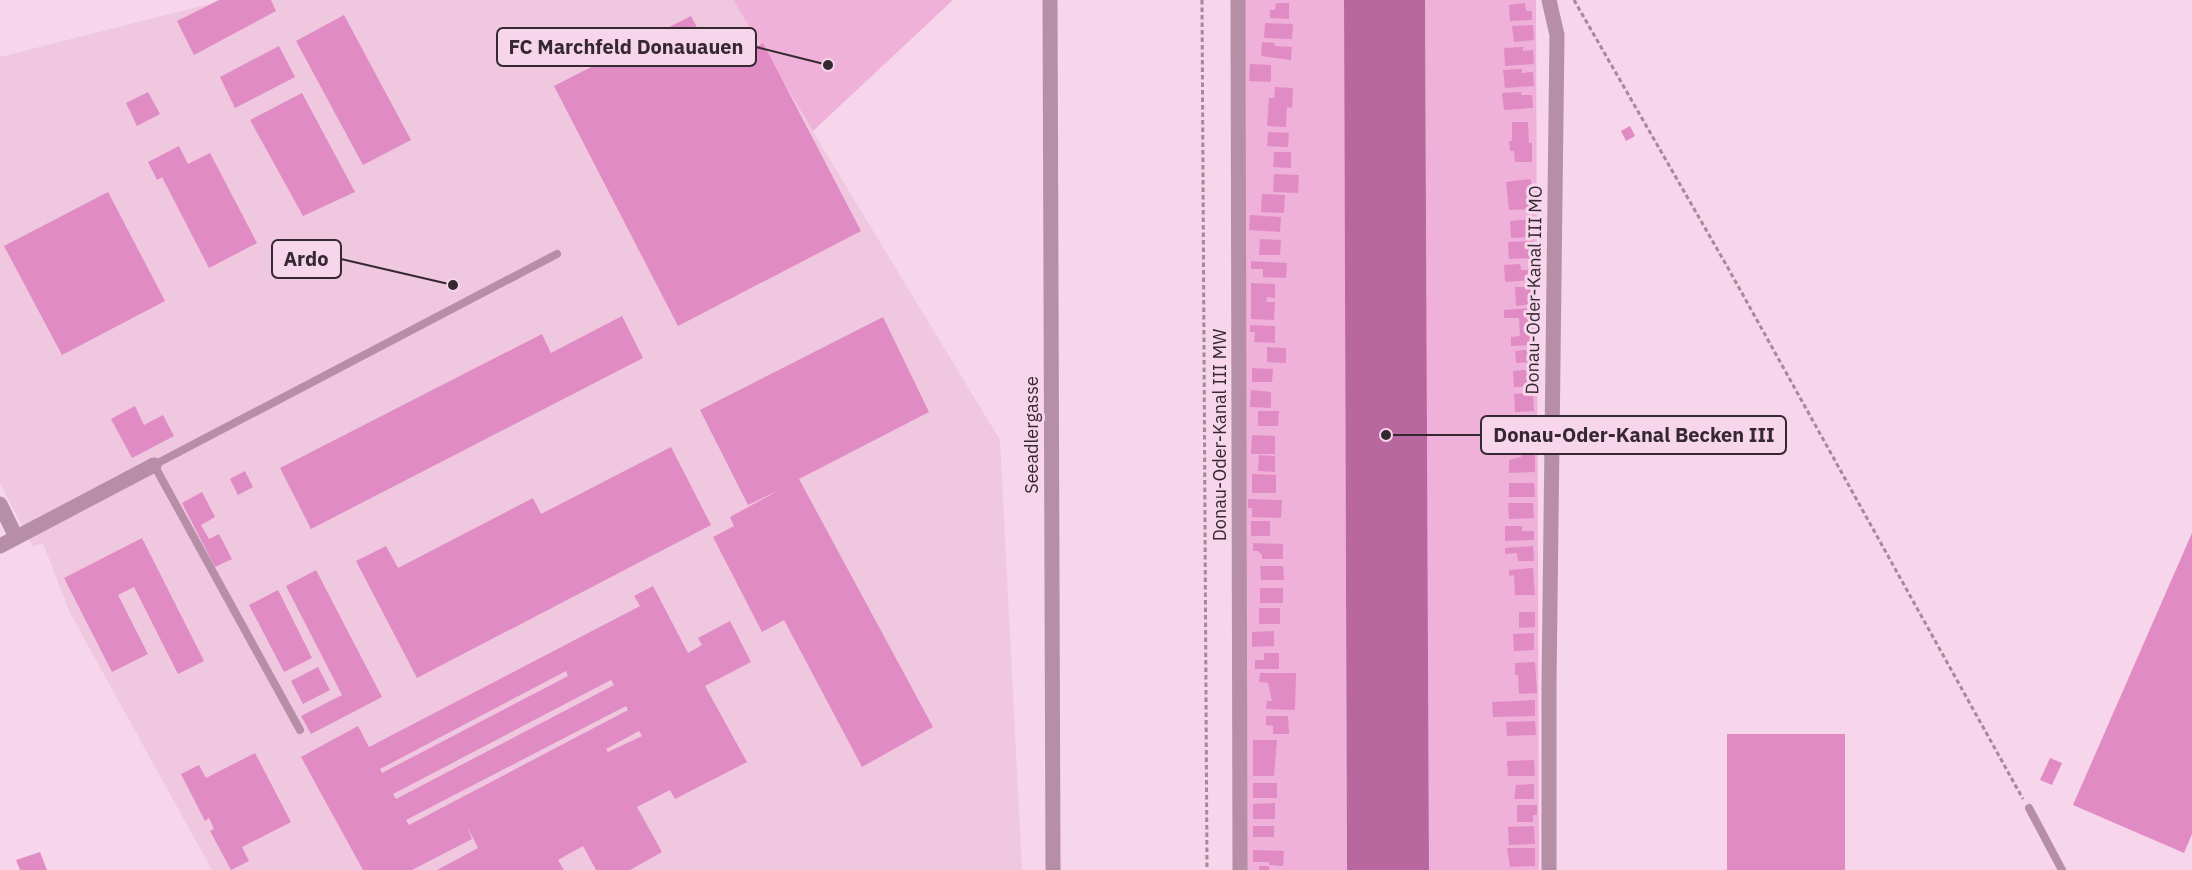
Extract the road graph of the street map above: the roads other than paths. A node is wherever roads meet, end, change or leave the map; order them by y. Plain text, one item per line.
1 (1050, 0) edge
2 (1238, 0) edge
3 (1550, 0) edge
4 (556, 254) dead end
5 (154, 465) junction
6 (0, 504) edge
7 (16, 537) junction
8 (0, 546) edge
9 (300, 730) dead end
10 (2029, 808) road end
11 (1053, 870) edge
12 (1240, 870) edge
13 (1549, 870) edge
14 (2062, 870) edge

1 - 11 street, Seeadlergasse
2 - 12 street, Donau-Oder-Kanal III MW
3 - 13 street, Donau-Oder-Kanal III MO
4 - 5 lane
5 - 7 street
5 - 9 lane
6 - 7 street
7 - 8 street
10 - 14 lane

